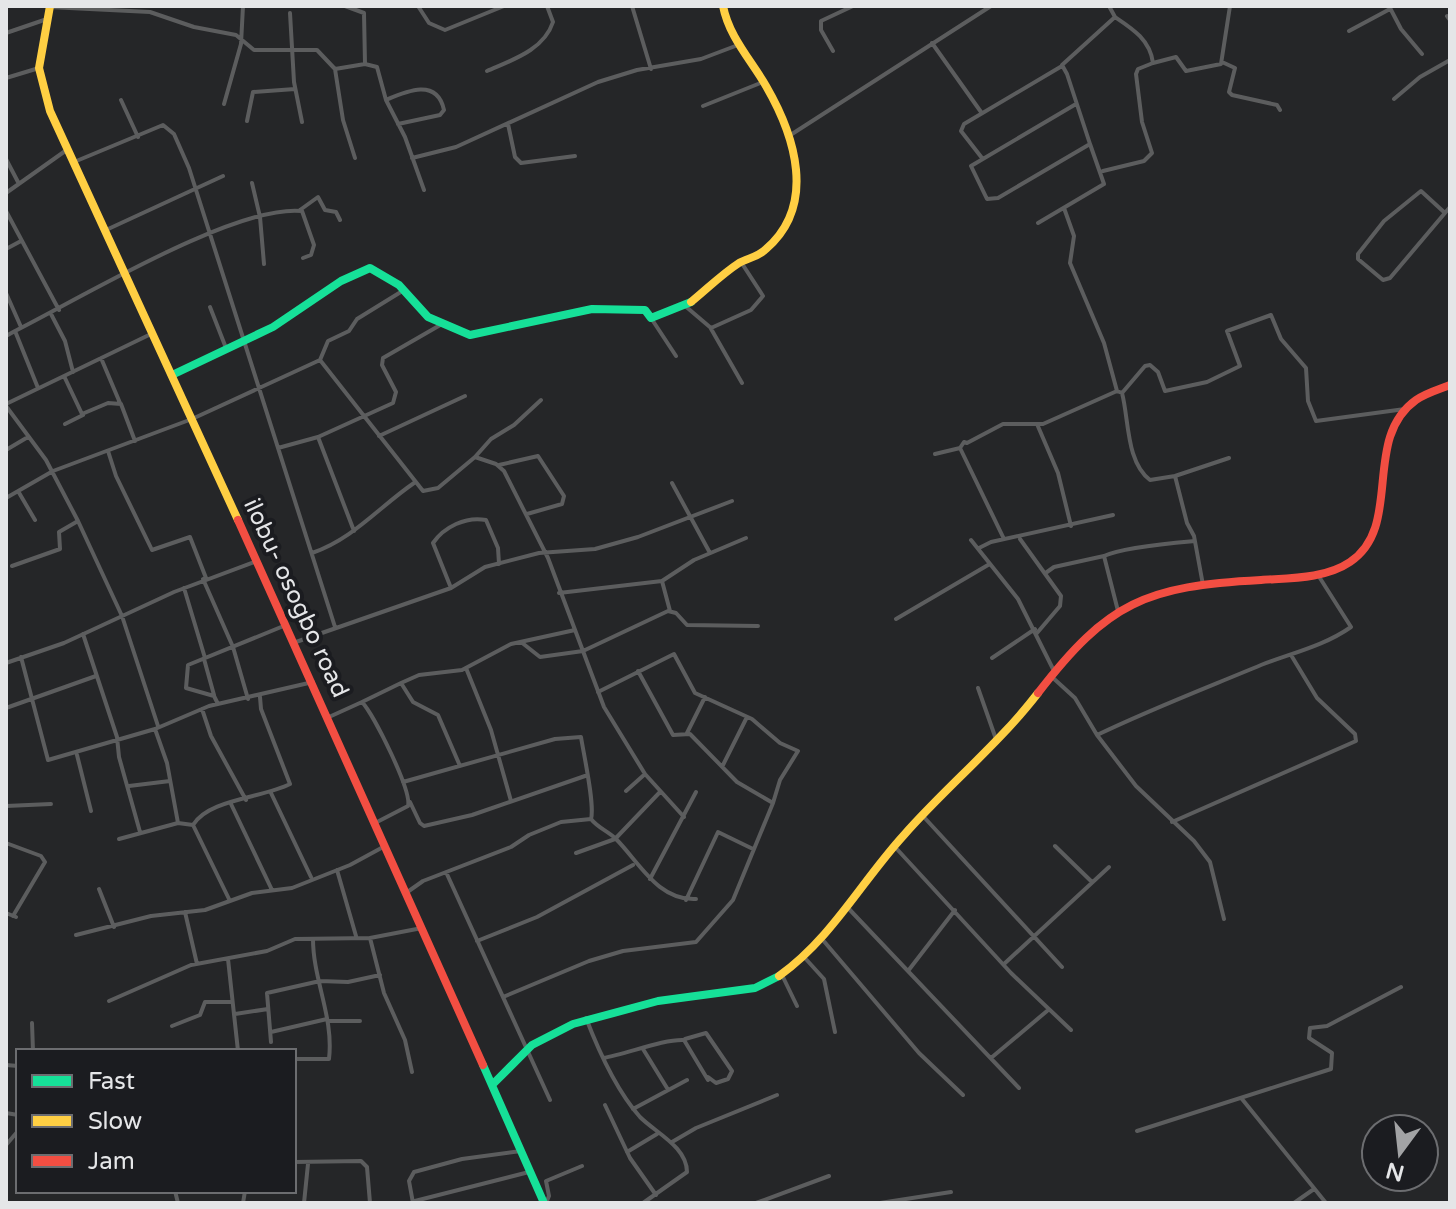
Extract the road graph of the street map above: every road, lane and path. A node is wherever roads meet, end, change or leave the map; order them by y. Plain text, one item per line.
1 (50, 6) edge
2 (243, 6) edge
3 (345, 6) edge
4 (418, 6) edge
5 (504, 6) edge
6 (547, 6) edge
7 (632, 6) edge
8 (723, 6) edge
9 (853, 6) edge
10 (991, 6) edge
11 (1109, 6) edge
12 (1230, 6) edge
13 (1389, 8) edge
14 (979, 9) edge
15 (290, 13) dead end
16 (1115, 17) junction
17 (47, 19) junction
18 (1349, 31) dead end
19 (6, 33) edge
20 (242, 38) junction
21 (932, 43) junction
22 (738, 45) junction
23 (833, 51) dead end
24 (293, 52) junction
25 (1422, 54) dead end
26 (1450, 60) edge
27 (1222, 62) junction
28 (1153, 63) junction
29 (365, 64) junction
30 (1062, 66) junction
31 (39, 68) junction
32 (335, 69) junction
33 (651, 69) junction
34 (487, 71) dead end
35 (6, 78) edge
36 (763, 82) junction
37 (295, 89) junction
38 (1394, 99) dead end
39 (121, 100) dead end
40 (386, 100) junction
41 (224, 104) dead end
42 (1076, 104) junction
43 (703, 106) dead end
44 (1280, 110) dead end
45 (982, 113) junction
46 (247, 121) dead end
47 (302, 122) dead end
48 (398, 124) junction
49 (508, 124) junction
50 (792, 134) junction
51 (138, 137) junction
52 (1090, 144) junction
53 (68, 149) junction
54 (575, 156) dead end
55 (355, 158) dead end
56 (412, 158) junction
57 (982, 158) junction
58 (6, 159) edge
59 (74, 162) junction
60 (1103, 171) junction
61 (223, 176) dead end
62 (18, 182) junction
63 (252, 183) dead end
64 (194, 187) junction
65 (424, 190) dead end
66 (6, 193) edge
67 (1450, 207) edge
68 (1064, 208) junction
69 (300, 210) junction
70 (6, 211) edge
71 (1445, 213) junction
72 (260, 217) junction
73 (340, 220) dead end
74 (1038, 223) dead end
75 (105, 230) junction
76 (209, 232) junction
77 (21, 241) junction
78 (6, 249) edge
79 (303, 258) dead end
80 (741, 262) junction
81 (264, 264) dead end
82 (126, 275) junction
83 (404, 290) junction
84 (6, 293) edge
85 (682, 304) junction
86 (210, 307) dead end
87 (59, 310) junction
88 (51, 314) junction
89 (651, 318) junction
90 (442, 324) junction
91 (710, 327) junction
92 (21, 328) junction
93 (15, 331) junction
94 (153, 333) junction
95 (6, 336) edge
96 (243, 341) junction
97 (226, 348) junction
98 (676, 356) dead end
99 (101, 358) junction
100 (320, 360) junction
101 (73, 372) junction
102 (172, 375) junction
103 (64, 376) junction
104 (742, 383) dead end
105 (1450, 385) edge
106 (258, 386) junction
107 (38, 388) junction
108 (1120, 392) junction
109 (465, 396) dead end
110 (541, 400) dead end
111 (121, 404) junction
112 (7, 408) edge
113 (1405, 409) junction
114 (85, 414) junction
115 (365, 416) junction
116 (192, 419) junction
117 (65, 424) dead end
118 (1037, 424) junction
119 (379, 436) junction
120 (28, 437) junction
121 (318, 437) junction
122 (135, 441) junction
123 (278, 448) junction
124 (960, 448) junction
125 (6, 450) edge
126 (108, 451) junction
127 (935, 454) dead end
128 (475, 457) junction
129 (1229, 458) dead end
130 (498, 465) junction
131 (53, 471) junction
132 (1175, 476) junction
133 (415, 483) junction
134 (672, 483) dead end
135 (18, 491) junction
136 (6, 498) edge
137 (732, 501) dead end
138 (527, 514) junction
139 (692, 514) junction
140 (1113, 515) dead end
141 (35, 520) dead end
142 (78, 521) junction
143 (1071, 526) junction
144 (354, 531) junction
145 (746, 538) dead end
146 (1019, 538) junction
147 (1004, 539) junction
148 (971, 540) dead end
149 (1194, 541) junction
150 (979, 548) junction
151 (312, 553) junction
152 (545, 553) junction
153 (710, 553) junction
154 (1104, 556) junction
155 (257, 561) junction
156 (499, 564) junction
157 (988, 565) junction
158 (12, 566) dead end
159 (1047, 572) junction
160 (1318, 575) junction
161 (205, 579) junction
162 (662, 581) junction
163 (1203, 585) junction
164 (184, 588) junction
165 (451, 588) junction
166 (559, 593) junction
167 (670, 611) junction
168 (1118, 611) junction
169 (122, 616) junction
170 (896, 619) dead end
171 (286, 625) junction
172 (758, 626) dead end
173 (335, 627) junction
174 (575, 630) junction
175 (1036, 631) junction
176 (83, 634) junction
177 (521, 642) junction
178 (294, 643) junction
179 (233, 647) junction
180 (583, 651) junction
181 (1291, 655) junction
182 (21, 657) junction
183 (204, 658) junction
184 (992, 658) dead end
185 (6, 663) edge
186 (466, 668) junction
187 (638, 671) junction
188 (1054, 675) junction
189 (96, 676) junction
190 (313, 682) junction
191 (401, 683) junction
192 (978, 688) dead end
193 (598, 692) junction
194 (214, 696) junction
195 (260, 697) junction
196 (705, 697) junction
197 (31, 698) junction
198 (248, 699) junction
199 (362, 702) junction
200 (218, 704) junction
201 (6, 708) edge
202 (202, 709) junction
203 (747, 717) junction
204 (328, 718) junction
205 (157, 728) junction
206 (687, 733) junction
207 (1097, 735) junction
208 (116, 741) junction
209 (997, 742) junction
210 (77, 754) junction
211 (498, 755) junction
212 (460, 766) junction
213 (722, 766) junction
214 (645, 774) junction
215 (585, 776) junction
216 (171, 781) junction
217 (403, 782) junction
218 (129, 786) junction
219 (626, 791) dead end
220 (660, 792) junction
221 (696, 792) dead end
222 (271, 793) junction
223 (246, 800) junction
224 (511, 801) junction
225 (410, 802) junction
226 (773, 803) junction
227 (51, 804) dead end
228 (231, 804) junction
229 (6, 806) edge
230 (91, 811) dead end
231 (922, 815) junction
232 (684, 817) junction
233 (591, 819) junction
234 (1172, 822) junction
235 (178, 823) junction
236 (375, 823) junction
237 (193, 825) junction
238 (140, 832) junction
239 (119, 839) dead end
240 (615, 839) junction
241 (6, 843) edge
242 (385, 846) junction
243 (1055, 846) dead end
244 (895, 847) junction
245 (754, 849) junction
246 (576, 853) dead end
247 (633, 864) junction
248 (1109, 867) dead end
249 (337, 870) junction
250 (446, 872) junction
251 (311, 877) junction
252 (650, 879) junction
253 (1092, 882) junction
254 (99, 889) dead end
255 (272, 890) junction
256 (406, 893) junction
257 (229, 899) junction
258 (696, 899) dead end
259 (686, 900) junction
260 (849, 909) junction
261 (955, 910) junction
262 (185, 912) junction
263 (6, 913) edge
264 (1224, 919) dead end
265 (114, 927) junction
266 (422, 928) junction
267 (76, 935) dead end
268 (357, 937) junction
269 (1034, 937) junction
270 (370, 938) junction
271 (313, 939) junction
272 (822, 939) junction
273 (477, 941) junction
274 (804, 957) junction
275 (228, 959) junction
276 (197, 964) junction
277 (1004, 964) junction
278 (1062, 967) dead end
279 (907, 972) junction
280 (380, 975) junction
281 (782, 975) junction
282 (320, 981) junction
283 (1401, 987) dead end
284 (503, 997) junction
285 (109, 1001) dead end
286 (232, 1002) junction
287 (797, 1006) dead end
288 (268, 1009) junction
289 (1048, 1010) junction
290 (234, 1014) junction
291 (586, 1018) junction
292 (328, 1020) junction
293 (360, 1021) dead end
294 (32, 1023) dead end
295 (172, 1026) dead end
296 (1071, 1030) dead end
297 (271, 1032) junction
298 (835, 1032) dead end
299 (684, 1040) junction
300 (271, 1042) dead end
301 (33, 1049) edge
302 (238, 1049) edge
303 (643, 1049) junction
304 (526, 1051) junction
305 (603, 1058) junction
306 (991, 1058) junction
307 (296, 1059) edge
308 (412, 1072) dead end
309 (687, 1080) dead end
310 (492, 1085) junction
311 (667, 1088) junction
312 (1019, 1088) dead end
313 (777, 1095) dead end
314 (963, 1095) dead end
315 (1242, 1099) junction
316 (550, 1100) dead end
317 (605, 1105) dead end
318 (633, 1109) junction
319 (1137, 1131) dead end
320 (657, 1134) junction
321 (672, 1142) junction
322 (521, 1151) junction
323 (627, 1152) junction
324 (296, 1162) edge
325 (308, 1164) junction
326 (582, 1166) dead end
327 (531, 1171) junction
328 (829, 1176) dead end
329 (1314, 1189) junction
330 (951, 1192) dead end
331 (656, 1195) junction
332 (921, 1196) junction
333 (412, 1201) edge
334 (304, 1203) edge
335 (370, 1203) edge
336 (545, 1203) edge
337 (643, 1203) edge
338 (756, 1203) edge
339 (880, 1203) edge
340 (923, 1203) edge
341 (1294, 1203) edge
342 (1326, 1203) edge

1 - 17 street, ilobu- osogbo road
1 - 20 street
2 - 20 street
3 - 29 street
4 - 5 street
6 - 34 street
7 - 33 street
8 - 22 street
9 - 23 street
10 - 14 street
11 - 16 street
12 - 27 street
13 - 18 street
13 - 25 street
14 - 21 street
15 - 24 street
16 - 28 street
16 - 30 street
17 - 19 street
17 - 31 street, ilobu- osogbo road
20 - 24 street
20 - 41 street
21 - 45 street
21 - 50 street
22 - 33 street
22 - 36 street
24 - 32 street
24 - 37 street
26 - 38 street
27 - 28 street
27 - 44 street
28 - 60 street
29 - 32 street
29 - 40 street
30 - 42 street
30 - 45 street
31 - 35 street
31 - 53 street, ilobu- osogbo road
32 - 55 street
33 - 49 street
36 - 43 street
36 - 50 street
37 - 46 street
37 - 47 street
39 - 51 street
40 - 48 street
40 - 48 street
42 - 52 street
42 - 57 street
45 - 57 street
48 - 56 street
49 - 54 street
49 - 56 street
50 - 80 street
51 - 59 street
51 - 64 street
52 - 57 street
52 - 60 street
53 - 59 street, ilobu- osogbo road
53 - 62 street
56 - 65 street
58 - 62 street
59 - 75 street, ilobu- osogbo road
60 - 68 street
61 - 64 street
62 - 66 street
63 - 72 street
64 - 75 street
64 - 76 street
67 - 71 street
68 - 74 street
68 - 108 street
69 - 72 street
69 - 73 street
69 - 79 street
70 - 77 street
71 - 71 street
72 - 76 street
72 - 81 street
75 - 82 street, ilobu- osogbo road
76 - 82 street
76 - 96 street
77 - 78 street
77 - 87 street
80 - 85 street
80 - 91 street
82 - 87 street
82 - 94 street, ilobu- osogbo road
83 - 90 street
83 - 96 street
83 - 100 street
84 - 92 street
85 - 89 street
85 - 91 street
86 - 97 street
87 - 88 street
88 - 92 street
88 - 101 street
89 - 90 street
89 - 98 street
90 - 115 street
91 - 104 street
92 - 93 street
93 - 95 street
93 - 107 street
94 - 99 street
94 - 102 street, ilobu- osogbo road
96 - 97 street
96 - 106 street
97 - 102 street
99 - 101 street
99 - 111 street
100 - 106 street
100 - 115 street
101 - 103 street
102 - 116 street, ilobu- osogbo road
103 - 107 street
103 - 114 street
105 - 113 street
106 - 116 street
106 - 123 street
107 - 112 street
108 - 113 street
108 - 118 street
108 - 132 street
109 - 119 street
110 - 128 street
111 - 114 street
111 - 122 street
112 - 120 street
113 - 160 street
114 - 117 street
115 - 119 street
115 - 121 street
116 - 122 street
116 - 155 street, ilobu- osogbo road
118 - 124 street
118 - 143 street
119 - 133 street
120 - 125 street
120 - 131 street
121 - 123 street
121 - 144 street
122 - 126 street
123 - 151 street
124 - 127 street
124 - 147 street
126 - 131 street
126 - 161 street
128 - 130 street
128 - 133 street
129 - 132 street
130 - 138 street
130 - 138 street
131 - 135 street
131 - 142 street
132 - 149 street
133 - 144 street
134 - 139 street
135 - 136 street
135 - 141 street
137 - 139 street
138 - 152 street
139 - 152 street
139 - 153 street
140 - 143 street
142 - 158 street
142 - 169 street
143 - 146 street
144 - 151 street
145 - 153 street
146 - 147 street
146 - 159 street
147 - 150 street
148 - 150 street
149 - 154 street
149 - 163 street
150 - 157 street
151 - 173 street
152 - 156 street
152 - 166 street
153 - 162 street
154 - 159 street
154 - 168 street
155 - 161 street
155 - 171 street, ilobu- osogbo road
156 - 165 street
156 - 165 street
157 - 170 street
157 - 175 street
159 - 175 street
160 - 163 street
160 - 181 street
161 - 164 street
161 - 179 street
162 - 166 street
162 - 167 street
163 - 168 street
164 - 169 street
164 - 183 street
165 - 173 street
166 - 174 street
167 - 172 street
167 - 180 street
168 - 188 street
169 - 176 street
169 - 205 street
171 - 178 street, ilobu- osogbo road
171 - 179 street
173 - 178 street
174 - 177 street
174 - 180 street
175 - 184 street
175 - 188 street
176 - 182 street
176 - 189 street
177 - 180 street
177 - 186 street
178 - 190 street, ilobu- osogbo road
179 - 183 street
179 - 198 street
180 - 193 street
181 - 207 street
181 - 234 street
182 - 185 street
182 - 197 street
183 - 194 street
183 - 194 street
186 - 191 street
186 - 211 street
187 - 193 street
187 - 196 street
187 - 206 street
188 - 207 street
188 - 209 street
189 - 197 street
189 - 208 street
190 - 195 street
190 - 204 street, ilobu- osogbo road
191 - 199 street
191 - 212 street
192 - 209 street
193 - 214 street
194 - 200 street
195 - 198 street
195 - 222 street
196 - 203 street
196 - 206 street
197 - 201 street
197 - 210 street
198 - 200 street
199 - 204 street
199 - 217 street
200 - 202 street
202 - 205 street
202 - 223 street
203 - 213 street
203 - 226 street
204 - 236 street, ilobu- osogbo road
205 - 208 street
205 - 216 street
206 - 213 street
207 - 234 street
208 - 210 street
208 - 218 street
209 - 231 street
210 - 230 street
211 - 212 street
211 - 215 street
211 - 224 street
212 - 217 street
213 - 226 street
214 - 219 street
214 - 220 street
215 - 224 street
215 - 233 street
216 - 218 street
216 - 235 street
217 - 225 street
218 - 238 street
220 - 232 street
220 - 240 street
221 - 232 street
222 - 223 street
222 - 251 street
223 - 228 street
224 - 225 street
225 - 236 street
226 - 245 street
227 - 229 street
228 - 237 street
228 - 255 street
231 - 244 street
231 - 269 street
232 - 252 street
233 - 240 street
233 - 250 street
234 - 264 street
235 - 237 street
235 - 238 street
236 - 242 street, ilobu- osogbo road
237 - 257 street
238 - 239 street
240 - 246 street
240 - 247 street
241 - 263 street
242 - 249 street
242 - 256 street, ilobu- osogbo road
243 - 253 street
244 - 260 street
244 - 261 street
245 - 259 street
245 - 284 street
247 - 252 street
247 - 273 street
248 - 253 street
249 - 251 street
249 - 268 street
250 - 256 street
250 - 273 street
251 - 255 street
252 - 259 street
253 - 269 street
254 - 265 street
255 - 257 street
256 - 266 street, ilobu- osogbo road
257 - 262 street
258 - 259 street
260 - 272 street
260 - 279 street
261 - 277 street
261 - 279 street
262 - 265 street
262 - 276 street
265 - 267 street
266 - 270 street
266 - 310 street, ilobu- osogbo road
268 - 270 street
268 - 271 street
269 - 277 street
269 - 278 street
270 - 280 street
271 - 275 street
271 - 282 street
272 - 274 street
272 - 314 street
273 - 284 street
274 - 281 street
274 - 298 street
275 - 276 street
275 - 286 street
276 - 285 street
277 - 289 street
279 - 306 street
280 - 282 street
280 - 308 street
281 - 287 street
281 - 291 street
282 - 288 street
282 - 292 street
283 - 315 street
284 - 304 street
286 - 290 street
286 - 295 street
288 - 290 street
288 - 297 street
289 - 296 street
289 - 306 street
290 - 302 street
291 - 304 street
291 - 305 street
292 - 293 street
292 - 297 street
292 - 307 street
294 - 301 street
297 - 300 street
299 - 299 street
299 - 303 street
303 - 305 street
303 - 311 street
304 - 310 street
304 - 316 street
305 - 318 street
306 - 312 street
309 - 311 street
310 - 322 street, ilobu- osogbo road
311 - 318 street
313 - 321 street
315 - 319 street
315 - 329 street
317 - 323 street
318 - 320 street
320 - 321 street
320 - 323 street
321 - 331 street
322 - 327 street, ilobu- osogbo road
322 - 333 street
323 - 331 street
324 - 325 street
325 - 334 street
325 - 335 street
326 - 336 street
327 - 333 street
327 - 336 street, ilobu- osogbo road
328 - 338 street
329 - 341 street
329 - 342 street
330 - 332 street
331 - 337 street
332 - 339 street
332 - 340 street

